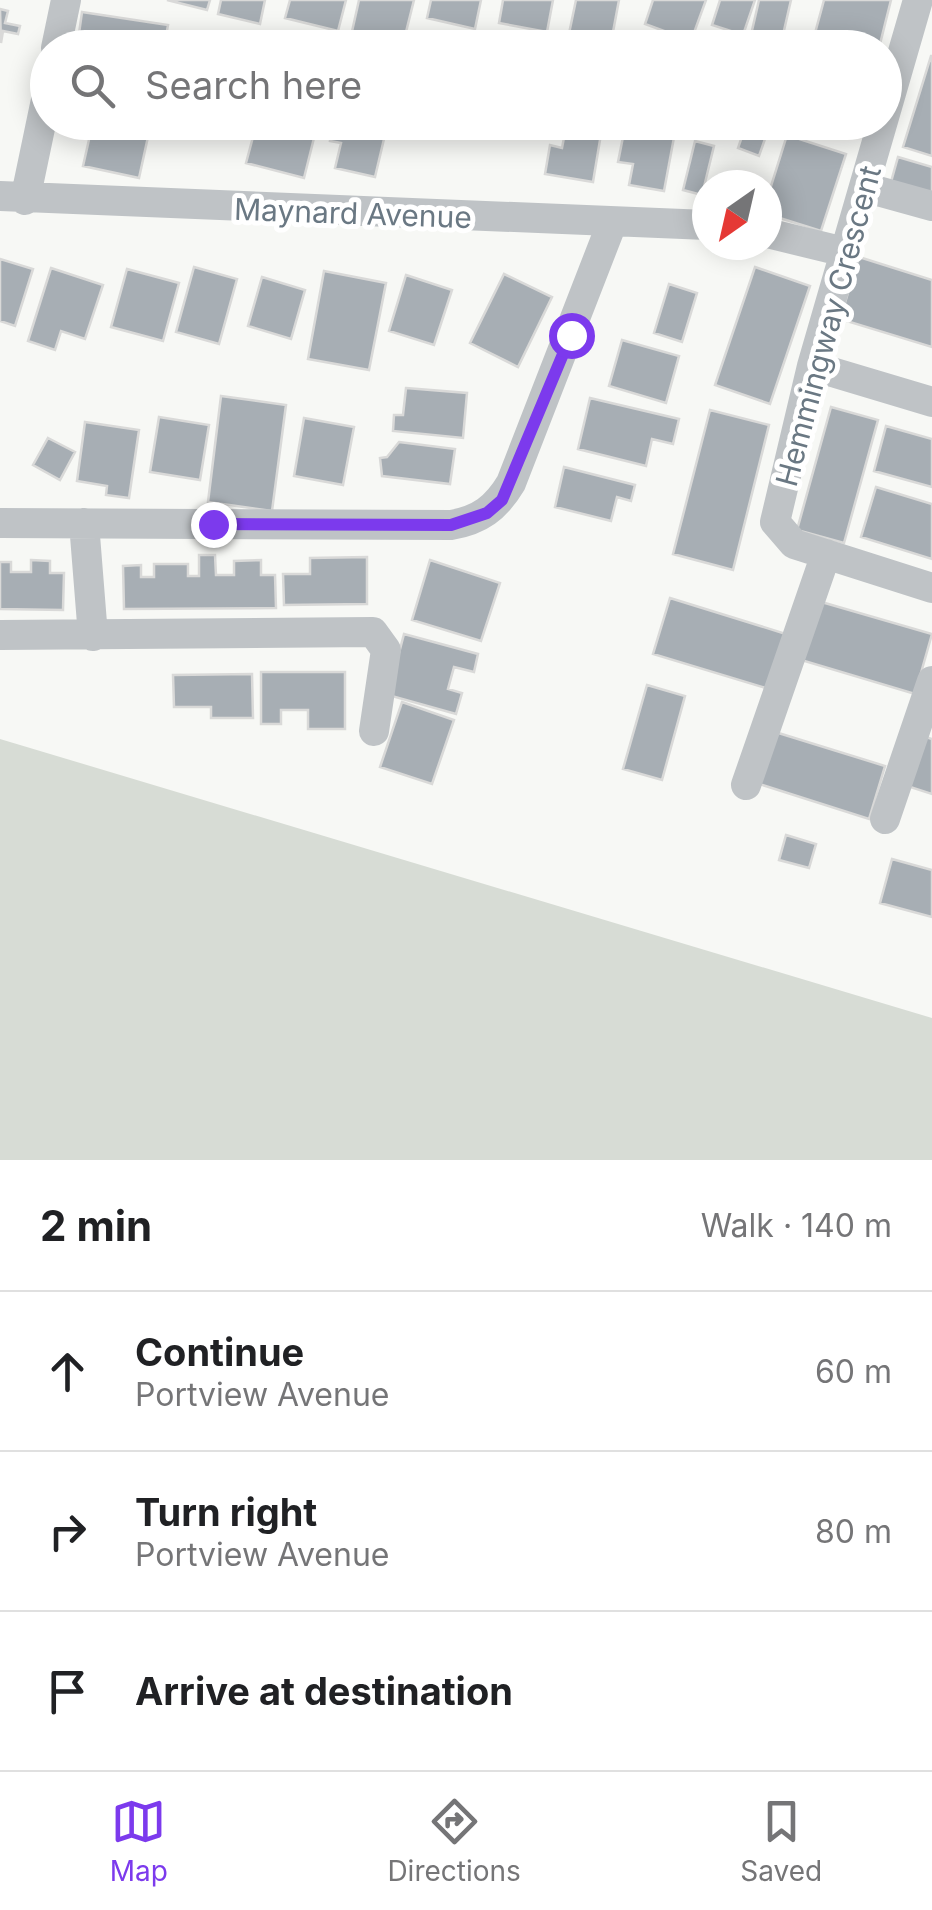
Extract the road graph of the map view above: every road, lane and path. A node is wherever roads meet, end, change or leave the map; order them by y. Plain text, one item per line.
1 (66, 0) edge
2 (921, 17) edge
3 (60, 30) edge
4 (902, 77) edge
5 (32, 140) edge
6 (882, 140) edge
7 (867, 188) junction
8 (13, 198) edge
9 (932, 206) edge
10 (612, 222) junction
11 (692, 225) edge
12 (782, 237) edge
13 (845, 252) junction
14 (812, 366) junction
15 (932, 402) edge
16 (0, 523) edge
17 (84, 524) junction
18 (826, 554) junction
19 (932, 588) edge
20 (0, 635) edge
21 (93, 636) junction
22 (929, 699) edge
23 (374, 732) dead end
24 (746, 785) dead end
25 (885, 820) dead end

1 - 3 street
2 - 4 street, Hemmingway Crescent
5 - 8 street
6 - 7 street, Hemmingway Crescent
7 - 9 street
7 - 13 street, Hemmingway Crescent
8 - 10 street, Maynard Avenue
10 - 11 street, Maynard Avenue
10 - 17 street
12 - 13 street
13 - 14 street, Hemmingway Crescent
14 - 15 street
14 - 18 street, Hemmingway Crescent
16 - 17 street
17 - 21 street
18 - 19 street
18 - 24 street
20 - 21 street
21 - 23 street
22 - 25 street

